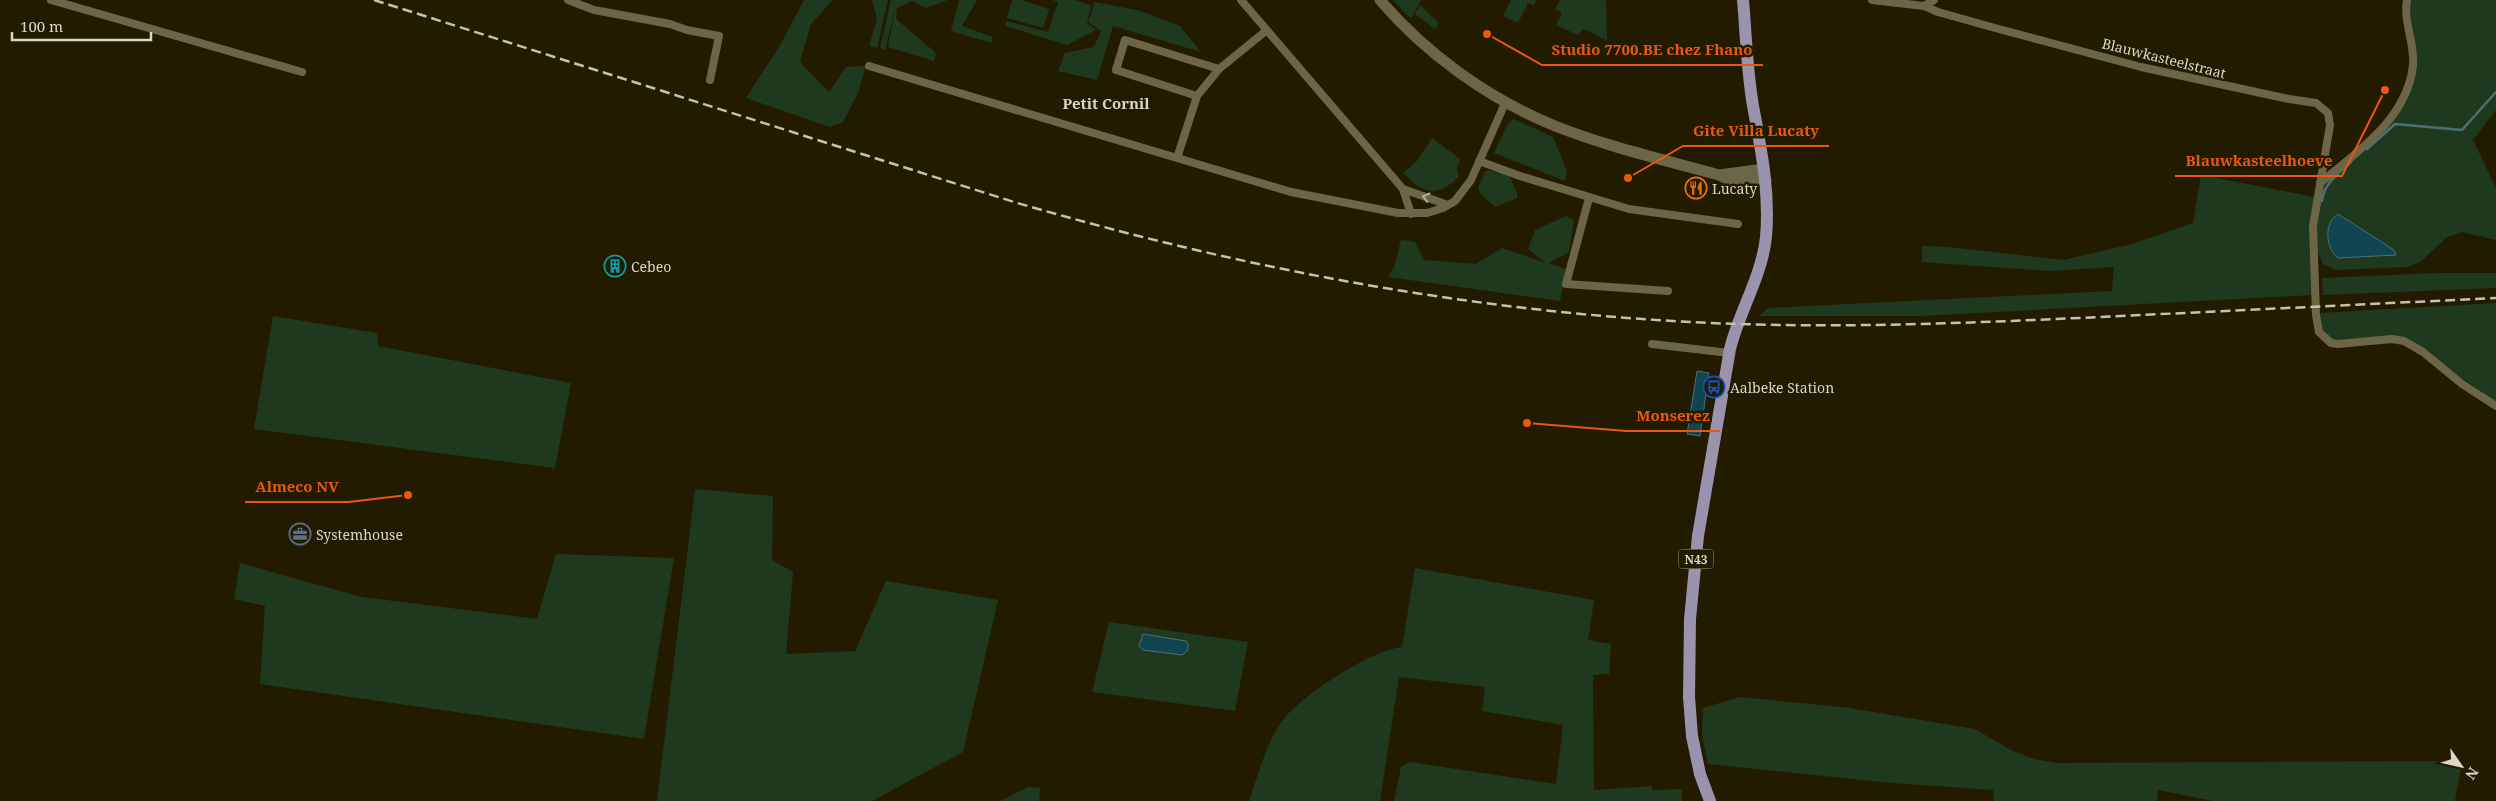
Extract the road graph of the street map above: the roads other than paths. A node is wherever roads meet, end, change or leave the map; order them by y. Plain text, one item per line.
1 (51, 0) edge
2 (568, 0) edge
3 (1241, 0) edge
4 (1380, 0) edge
5 (1743, 0) edge
6 (1872, 0) edge
7 (1934, 0) edge
8 (2407, 0) edge
9 (1924, 6) junction
10 (1267, 30) junction
11 (869, 66) dead end
12 (1219, 70) junction
13 (302, 72) dead end
14 (710, 80) dead end
15 (1197, 96) junction
16 (1506, 101) junction
17 (1177, 158) junction
18 (1479, 161) junction
19 (1765, 174) junction
20 (2320, 183) junction
21 (1403, 189) junction
22 (1589, 198) junction
23 (1448, 205) junction
24 (1411, 214) junction
25 (1738, 224) dead end
26 (1668, 291) dead end
27 (1652, 344) dead end
28 (1729, 353) junction
29 (2496, 406) edge
30 (1710, 801) edge

1 - 13 street
2 - 14 street
3 - 10 street
4 - 16 main road
5 - 19 main road, N43
6 - 9 street, Blauwkasteelstraat
7 - 9 street
8 - 20 street
9 - 20 street, Blauwkasteelstraat
10 - 12 street
10 - 21 street
11 - 17 street
12 - 15 street
12 - 15 street
15 - 17 street
16 - 18 street
16 - 19 main road
17 - 24 street
18 - 22 street
18 - 23 street
19 - 28 main road, N43
20 - 29 street, Blauwkasteelstraat
23 -> 21 street
21 - 24 street
22 - 25 street
22 - 26 street
23 - 24 street
27 - 28 street
28 - 30 main road, N43

